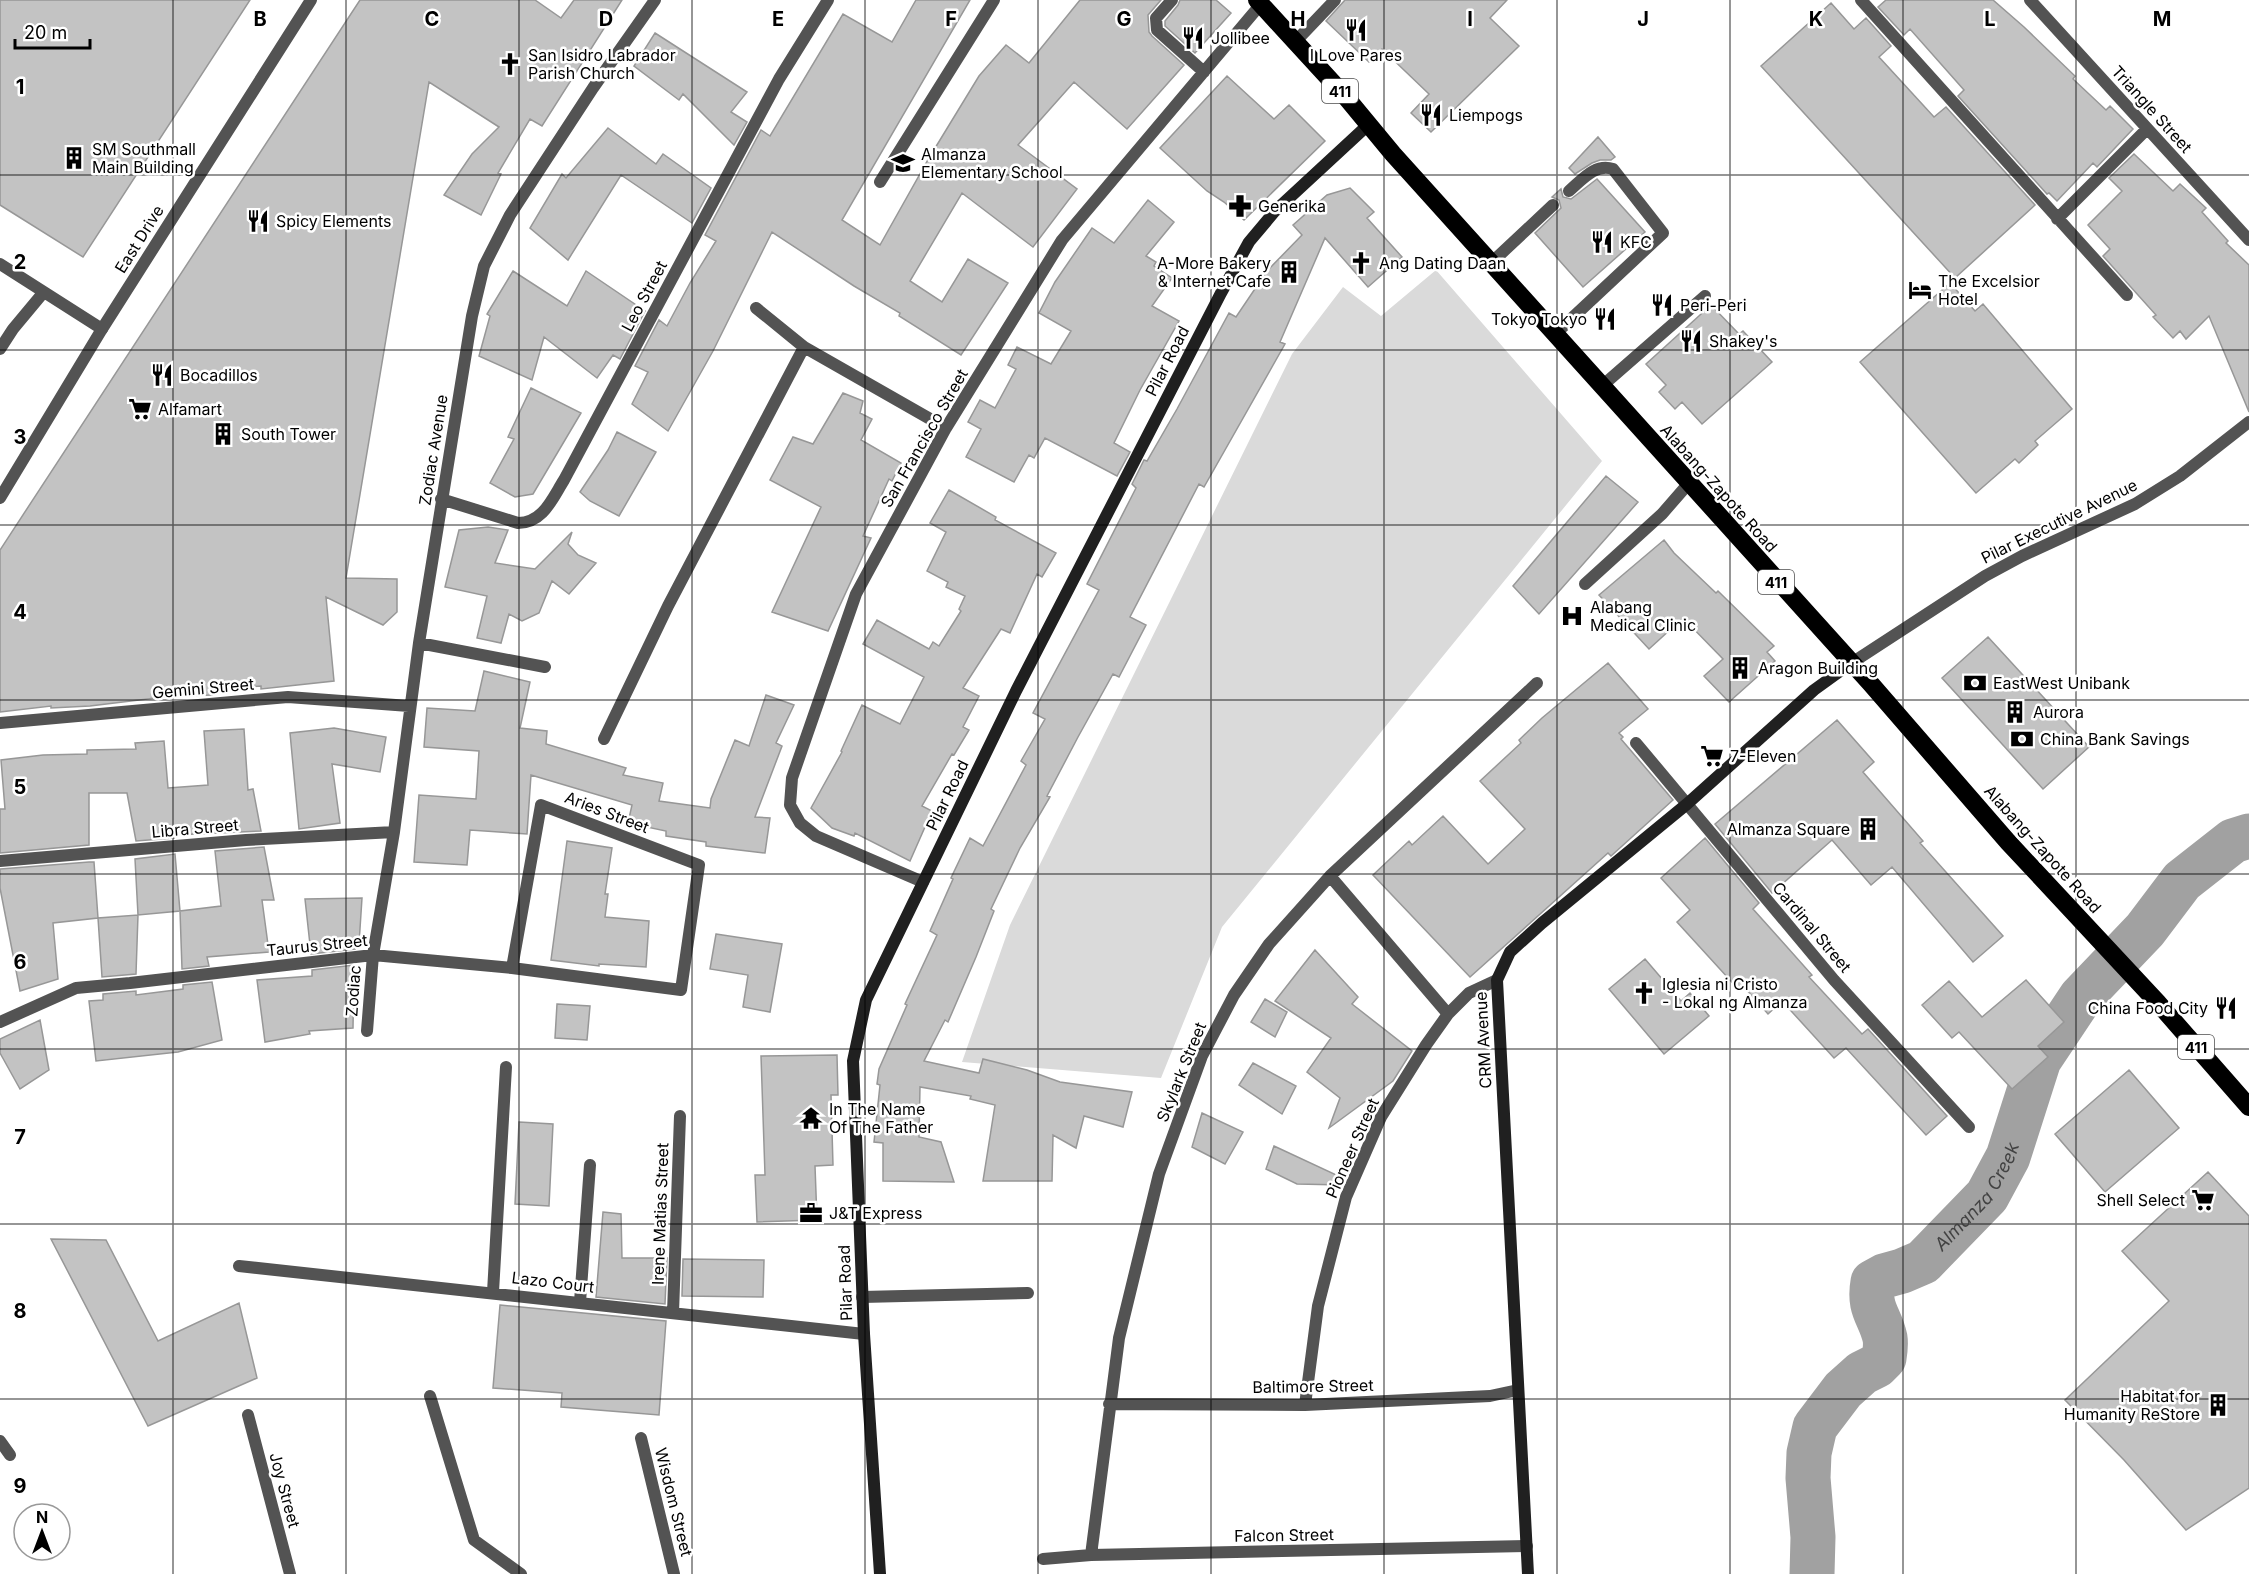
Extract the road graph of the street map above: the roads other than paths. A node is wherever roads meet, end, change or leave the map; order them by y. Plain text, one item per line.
1 (311, 0) edge
2 (655, 0) edge
3 (828, 0) edge
4 (994, 0) edge
5 (1172, 0) edge
6 (1335, 0) edge
7 (1861, 0) edge
8 (2030, 0) edge
9 (1259, 2) edge
10 (1295, 42) junction
11 (1204, 72) junction
12 (1368, 125) junction
13 (2147, 129) junction
14 (880, 182) dead end
15 (1569, 191) dead end
16 (1554, 206) dead end
17 (2057, 219) junction
18 (2249, 240) edge
19 (1491, 263) junction
20 (0, 264) edge
21 (43, 292) junction
22 (2127, 295) dead end
23 (1705, 296) dead end
24 (756, 308) dead end
25 (102, 328) junction
26 (1555, 334) junction
27 (804, 347) junction
28 (0, 349) edge
29 (1602, 386) junction
30 (2249, 422) edge
31 (946, 428) junction
32 (1689, 483) junction
33 (0, 498) edge
34 (441, 499) junction
35 (1584, 584) dead end
36 (419, 643) junction
37 (1850, 663) junction
38 (545, 667) dead end
39 (1537, 683) dead end
40 (409, 706) junction
41 (0, 723) edge
42 (604, 739) dead end
43 (1636, 743) dead end
44 (1687, 804) junction
45 (394, 832) junction
46 (0, 861) edge
47 (1330, 876) junction
48 (923, 882) junction
49 (373, 954) junction
50 (512, 968) junction
51 (1497, 980) junction
52 (681, 990) joint
53 (1448, 1014) junction
54 (0, 1022) edge
55 (367, 1031) dead end
56 (506, 1067) dead end
57 (2249, 1106) edge
58 (680, 1116) dead end
59 (1969, 1127) dead end
60 (590, 1165) dead end
61 (239, 1266) dead end
62 (493, 1292) junction
63 (1028, 1293) dead end
64 (862, 1297) junction
65 (580, 1302) junction
66 (673, 1313) junction
67 (864, 1334) junction
68 (1518, 1390) junction
69 (430, 1396) dead end
70 (1109, 1404) junction
71 (1305, 1405) junction
72 (248, 1415) dead end
73 (641, 1438) dead end
74 (0, 1441) edge
75 (10, 1455) dead end
76 (1527, 1546) junction
77 (1091, 1555) junction
78 (1043, 1559) dead end
79 (290, 1574) edge
80 (521, 1574) edge
81 (674, 1574) edge
82 (880, 1574) edge
83 (1528, 1574) edge

1 - 25 street, East Drive
2 - 34 street, Zodiac Avenue
3 - 34 street, Leo Street
4 - 14 street
5 - 11 street
6 - 10 street
7 - 17 street
8 - 13 street, Triangle Street
9 - 10 highway, Alabang-Zapote Road / 411
9 - 11 street, San Francisco Street
10 - 12 highway, Alabang-Zapote Road / 411
11 - 31 street, San Francisco Street
12 - 19 highway, Alabang-Zapote Road / 411
12 - 48 street, Pilar Road
13 - 17 street
13 - 18 street, Triangle Street
15 - 26 street
16 - 19 street
17 - 22 street
19 - 26 highway, Alabang-Zapote Road / 411
20 - 21 street
21 - 25 street
21 - 28 street
23 - 29 street
24 - 27 street
25 - 33 street, East Drive
26 - 29 highway, Alabang-Zapote Road / 411
27 - 31 street
27 - 42 street
29 - 32 highway, Alabang-Zapote Road / 411
30 - 37 street, Pilar Executive Avenue
31 - 48 street, San Francisco Street
32 - 35 street
32 - 37 highway, Alabang-Zapote Road / 411
34 - 36 street, Zodiac Avenue
36 - 38 street
36 - 40 street, Zodiac Avenue
37 - 44 street, CRM Avenue
37 - 57 highway, Alabang-Zapote Road / 411
39 - 47 street, Skylark Street
40 - 41 street, Gemini Street
40 - 45 street, Zodiac Avenue
43 - 44 street, Cardinal Street
44 - 51 street, CRM Avenue
44 - 59 street, Cardinal Street
45 - 46 street, Libra Street
45 - 49 street, Zodiac Avenue
47 - 53 street
47 - 70 street, Skylark Street
48 - 64 street, Pilar Road
49 - 50 street, Taurus Street
49 - 54 street, Taurus Street
49 - 55 street, Zodiac
50 - 52 street, Taurus Street
50 - 52 street, Aries Street
51 - 53 street, Pioneer Street
51 - 68 street, CRM Avenue
53 - 71 street, Pioneer Street
56 - 62 street
58 - 66 street, Irene Matias Street
60 - 65 street
61 - 62 street, Lazo Court
62 - 65 street, Lazo Court
63 - 64 street
64 - 67 street, Pilar Road
65 - 66 street, Lazo Court
66 - 67 street, Lazo Court
67 - 82 street, Pilar Road
68 - 71 street, Baltimore Street
68 - 76 street, CRM Avenue
69 - 80 street
70 - 71 street, Baltimore Street
70 - 77 street, Skylark Street
72 - 79 street, Joy Street
73 - 81 street, Wisdom Street
74 - 75 street
76 - 77 street, Falcon Street
76 - 83 street, CRM Avenue
77 - 78 street, Falcon Street

